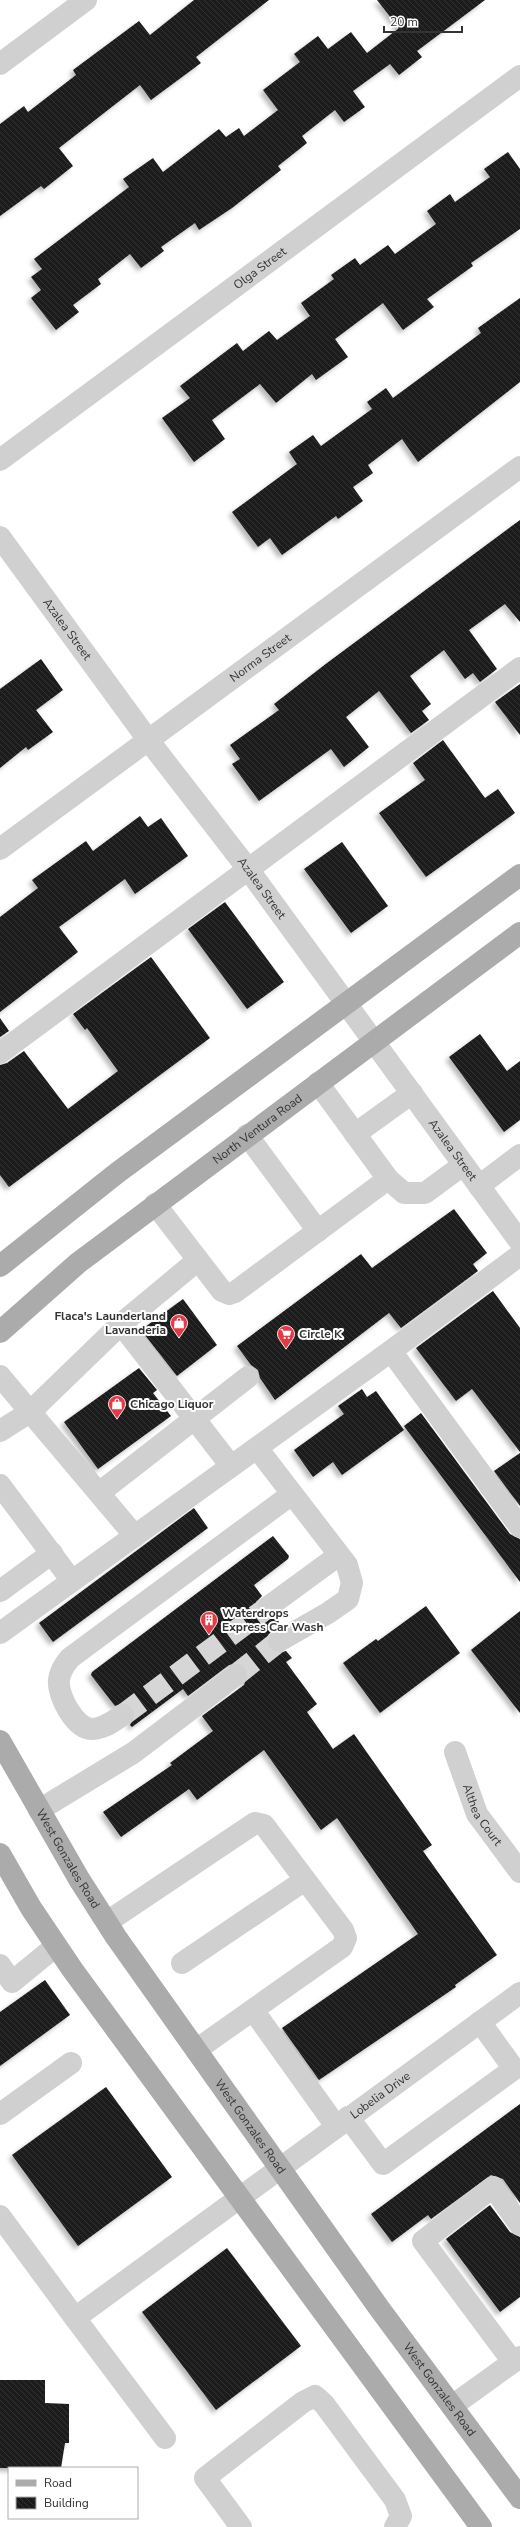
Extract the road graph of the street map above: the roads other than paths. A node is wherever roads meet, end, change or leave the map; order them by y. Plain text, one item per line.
1 (86, 0) edge
2 (0, 64) edge
3 (520, 76) edge
4 (0, 460) edge
5 (520, 467) edge
6 (0, 537) edge
7 (520, 668) edge
8 (149, 741) junction
9 (0, 849) edge
10 (248, 869) junction
11 (520, 875) edge
12 (520, 933) edge
13 (346, 1004) junction
14 (374, 1042) junction
15 (0, 1053) edge
16 (318, 1083) junction
17 (412, 1093) junction
18 (355, 1134) junction
19 (247, 1135) junction
20 (520, 1155) edge
21 (463, 1165) junction
22 (388, 1179) junction
23 (478, 1186) junction
24 (155, 1204) junction
25 (318, 1231) junction
26 (520, 1242) edge
27 (520, 1255) edge
28 (198, 1260) junction
29 (0, 1266) edge
30 (121, 1324) junction
31 (0, 1332) edge
32 (391, 1351) junction
33 (0, 1376) edge
34 (248, 1377) dead end
35 (30, 1412) junction
36 (195, 1419) junction
37 (0, 1431) edge
38 (257, 1448) junction
39 (231, 1466) junction
40 (0, 1485) edge
41 (99, 1493) junction
42 (292, 1494) junction
43 (520, 1527) edge
44 (135, 1536) junction
45 (52, 1553) junction
46 (339, 1555) junction
47 (72, 1581) junction
48 (0, 1591) edge
49 (268, 1607) tunnel mouth
50 (0, 1633) edge
51 (279, 1641) tunnel mouth
52 (236, 1676) tunnel mouth
53 (123, 1715) tunnel mouth
54 (0, 1741) edge
55 (454, 1752) dead end
56 (39, 1810) junction
57 (0, 1854) edge
58 (520, 1872) edge
59 (305, 1880) junction
60 (107, 1922) junction
61 (56, 1946) junction
62 (182, 1963) dead end
63 (0, 1965) edge
64 (520, 1993) edge
65 (253, 2010) junction
66 (480, 2022) junction
67 (196, 2050) junction
68 (72, 2063) dead end
69 (0, 2114) edge
70 (342, 2122) junction
71 (278, 2168) junction
72 (239, 2196) junction
73 (0, 2216) edge
74 (520, 2225) edge
75 (75, 2318) junction
76 (517, 2359) edge
77 (452, 2406) junction
78 (165, 2438) dead end
79 (520, 2498) edge
80 (241, 2527) edge
81 (395, 2527) edge
82 (481, 2527) edge

1 - 2 street
3 - 4 street, Olga Street
5 - 8 street, Norma Street
6 - 8 street, Azalea Street
7 - 10 street
8 - 9 street, Norma Street
8 - 10 street, Azalea Street
10 - 13 street, Azalea Street
10 - 15 street
11 - 13 main road
12 - 14 main road, North Ventura Road
13 - 14 street, Azalea Street
13 - 29 main road
14 - 16 main road, North Ventura Road
14 - 17 street, Azalea Street
16 - 18 street
16 - 19 main road, North Ventura Road
17 - 18 street
17 - 21 street, Azalea Street
18 - 22 street
19 - 24 main road, North Ventura Road
19 - 25 street
20 - 23 street
21 - 22 street
21 - 23 street, Azalea Street
22 - 25 street
23 - 26 street, Azalea Street
24 - 28 street
24 - 31 main road, North Ventura Road
25 - 28 street
27 - 32 street
28 - 30 street
30 - 35 street
30 - 36 street
32 - 38 street
32 - 43 street
33 - 35 street
34 - 36 street
35 - 37 street
35 - 41 street
36 - 39 street
36 - 41 street
38 - 39 street
38 - 42 street
39 - 44 street
40 - 45 street
41 - 44 street
42 - 46 street
42 - 53 street
44 - 47 street
45 - 47 street
45 - 48 street
46 - 49 street
46 - 51 street
47 - 50 street
52 - 56 street
54 - 56 main road, West Gonzales Road
55 - 58 street, Althea Court
56 - 60 main road, West Gonzales Road
57 - 61 main road
59 - 60 street
59 - 62 street
59 - 65 street
60 - 67 main road, West Gonzales Road
61 - 63 street
61 - 72 main road
64 - 66 street, Lobelia Drive
65 - 67 street
65 - 70 street
66 - 70 street, Lobelia Drive
66 - 70 street
67 - 71 main road, West Gonzales Road
68 - 69 street
70 - 71 street, Lobelia Drive
71 - 72 street, Lobelia Drive
71 - 77 main road, West Gonzales Road
72 - 75 street, Lobelia Drive
72 - 82 main road
73 - 75 street
74 - 76 street
75 - 78 street
76 - 77 street
77 - 79 main road, West Gonzales Road
80 - 81 street

